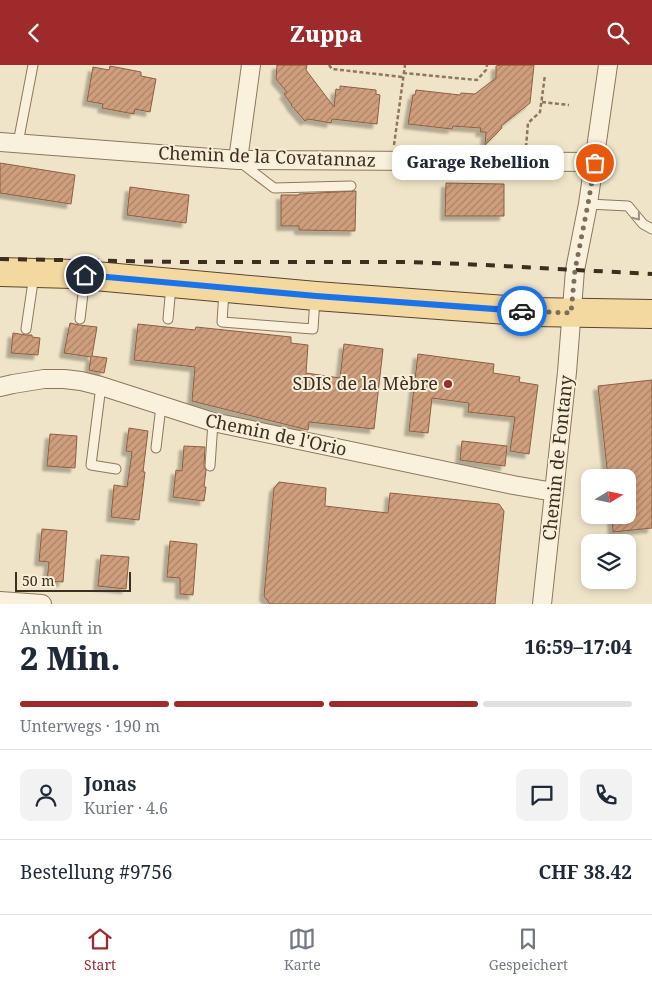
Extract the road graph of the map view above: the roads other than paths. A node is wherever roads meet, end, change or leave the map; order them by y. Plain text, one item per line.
1 (33, 65) edge
2 (251, 65) edge
3 (608, 65) edge
4 (9, 143) edge
5 (238, 160) junction
6 (595, 163) junction
7 (351, 186) dead end
8 (588, 204) junction
9 (652, 229) edge
10 (0, 272) edge
11 (35, 273) junction
12 (85, 275) junction
13 (171, 283) junction
14 (571, 313) junction
15 (652, 313) edge
16 (80, 319) dead end
17 (168, 319) dead end
18 (26, 329) dead end
19 (101, 386) junction
20 (0, 387) edge
21 (160, 406) junction
22 (213, 422) junction
23 (156, 448) dead end
24 (210, 466) dead end
25 (116, 469) dead end
26 (554, 492) junction
27 (0, 601) edge
28 (42, 604) edge
29 (542, 604) edge

1 - 4 lane
2 - 5 street
3 - 6 street, Chemin de Fontany
4 - 5 street, Chemin de la Covatannaz
5 - 6 street, Chemin de la Covatannaz
5 - 7 lane
6 - 8 street, Chemin de Fontany
8 -> 9 lane
8 - 14 street, Chemin de Fontany
10 - 11 main road
11 - 12 main road
11 - 18 lane
12 - 13 main road
12 - 16 lane
13 - 14 main road
13 - 17 lane
14 - 15 main road
14 - 26 street, Chemin de Fontany
19 - 20 street, Chemin de l'Orio
19 - 21 street, Chemin de l'Orio
19 - 25 lane
21 - 22 street, Chemin de l'Orio
21 - 23 lane
22 - 24 lane
22 - 26 street, Chemin de l'Orio
26 - 29 street, Chemin de Fontany
27 - 28 street

